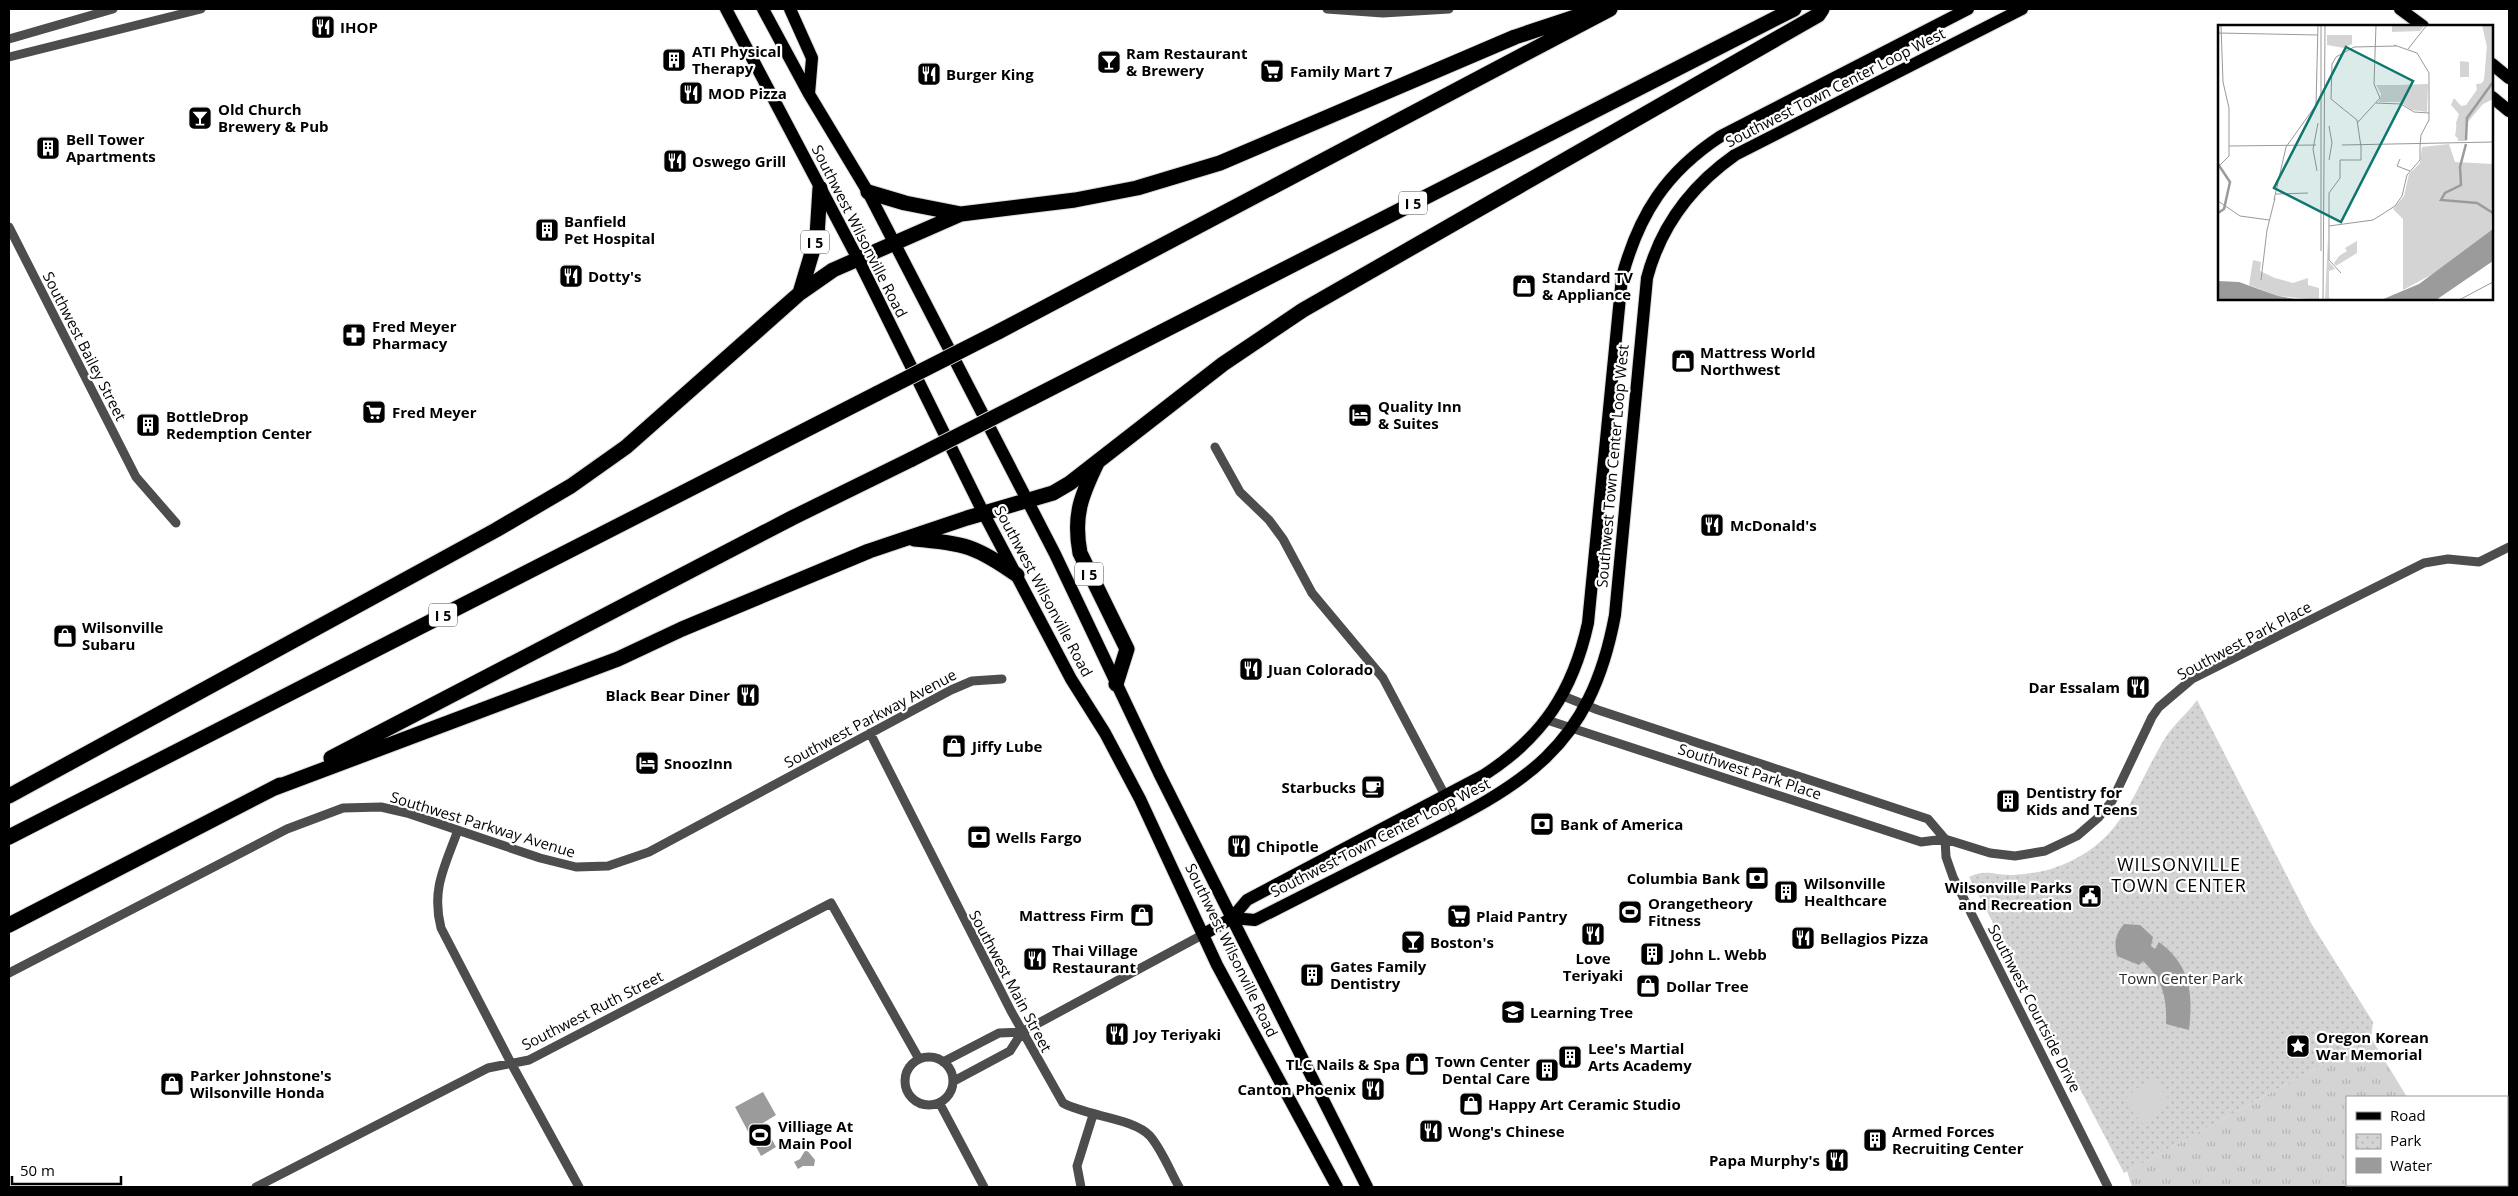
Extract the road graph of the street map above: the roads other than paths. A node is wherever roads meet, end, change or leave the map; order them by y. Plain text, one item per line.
1 (114, 9) edge
2 (201, 9) edge
3 (726, 9) edge
4 (763, 9) edge
5 (790, 9) edge
6 (1327, 9) edge
7 (1449, 9) edge
8 (1600, 9) edge
9 (1610, 9) edge
10 (1794, 9) edge
11 (1822, 9) edge
12 (1968, 9) edge
13 (2022, 9) edge
14 (2400, 9) edge
15 (2422, 25) edge
16 (9, 39) edge
17 (9, 57) edge
18 (2493, 65) edge
19 (2509, 78) edge
20 (810, 94) junction
21 (2493, 98) edge
22 (2509, 111) edge
23 (820, 188) junction
24 (868, 192) junction
25 (961, 214) junction
26 (9, 227) edge
27 (895, 244) junction
28 (858, 259) junction
29 (800, 293) junction
30 (1215, 447) dead end
31 (1099, 460) junction
32 (1028, 501) junction
33 (984, 514) junction
34 (176, 523) dead end
35 (908, 538) junction
36 (2509, 547) edge
37 (1017, 575) junction
38 (1002, 679) dead end
39 (1116, 684) junction
40 (1563, 696) junction
41 (1586, 705) junction
42 (1547, 720) junction
43 (1572, 728) junction
44 (870, 733) junction
45 (272, 789) junction
46 (9, 796) edge
47 (1445, 796) junction
48 (1456, 818) junction
49 (458, 830) junction
50 (9, 837) edge
51 (1945, 839) junction
52 (1232, 918) junction
53 (9, 925) edge
54 (1204, 934) junction
55 (9, 972) edge
56 (1022, 1032) junction
57 (919, 1059) junction
58 (943, 1062) junction
59 (511, 1064) junction
60 (954, 1081) junction
61 (940, 1104) junction
62 (1094, 1115) junction
63 (256, 1187) edge
64 (579, 1187) edge
65 (984, 1187) edge
66 (1081, 1187) edge
67 (1179, 1187) edge
68 (1336, 1187) edge
69 (1367, 1187) edge
70 (2108, 1187) edge

1 - 16 street
2 - 17 street
3 - 23 main road, Southwest Wilsonville Road
4 - 20 main road, Southwest Wilsonville Road
5 - 20 main road
6 - 7 street
8 - 25 highway, I 5
9 - 50 highway, I 5, bridge
10 - 45 highway, I 5, bridge
11 - 31 highway, I 5
12 - 40 main road, Southwest Town Center Loop West
13 - 41 main road, Southwest Town Center Loop West
14 - 15 main road
18 - 19 main road
20 - 24 main road, Southwest Wilsonville Road
21 - 22 main road
23 - 28 main road, Southwest Wilsonville Road
23 - 29 highway, I 5
24 - 25 highway, I 5
24 - 27 main road, Southwest Wilsonville Road
25 - 27 highway, I 5
26 - 34 street, Southwest Bailey Street
27 - 28 highway, I 5
27 - 32 main road, Southwest Wilsonville Road
28 - 29 highway, I 5
28 - 33 main road, Southwest Wilsonville Road
29 - 46 highway, I 5
30 - 47 street
31 - 32 highway, I 5
31 - 39 highway, I 5
32 - 33 highway, I 5
32 - 39 main road, Southwest Wilsonville Road
33 - 35 highway, I 5
33 - 37 main road, Southwest Wilsonville Road
35 - 37 highway, I 5
35 - 45 highway, I 5
36 - 51 street, Southwest Park Place
37 - 54 main road, Southwest Wilsonville Road
38 - 44 street, Southwest Parkway Avenue
39 - 52 main road, Southwest Wilsonville Road
40 - 41 street, Southwest Park Place
40 - 42 main road, Southwest Town Center Loop West
41 - 43 main road, Southwest Town Center Loop West
41 - 51 street, Southwest Park Place
42 - 43 street, Southwest Park Place
42 - 47 main road, Southwest Town Center Loop West
43 - 48 main road, Southwest Town Center Loop West
43 - 51 street, Southwest Park Place
44 - 49 street, Southwest Parkway Avenue
44 - 56 street, Southwest Main Street
45 - 53 highway, I 5
47 - 48 street
47 - 52 main road, Southwest Town Center Loop West
48 - 52 main road, Southwest Town Center Loop West
49 - 55 street, Southwest Parkway Avenue
49 - 59 street
51 - 70 street, Southwest Courtside Drive
52 - 54 main road, Southwest Town Center Loop West
52 - 69 main road, Southwest Wilsonville Road
54 - 56 street, Southwest Town Center Loop West
54 - 68 main road, Southwest Wilsonville Road
56 - 58 street, Southwest Town Center Loop West
56 - 60 street, Southwest Town Center Loop West
56 - 62 street, Southwest Main Street
57 - 58 street
57 - 59 street, Southwest Ruth Street
57 - 61 street
58 - 60 street
59 - 63 street, Southwest Ruth Street
59 - 64 street
60 - 61 street
61 - 65 street
62 - 66 street
62 - 67 street, Southwest Main Street

